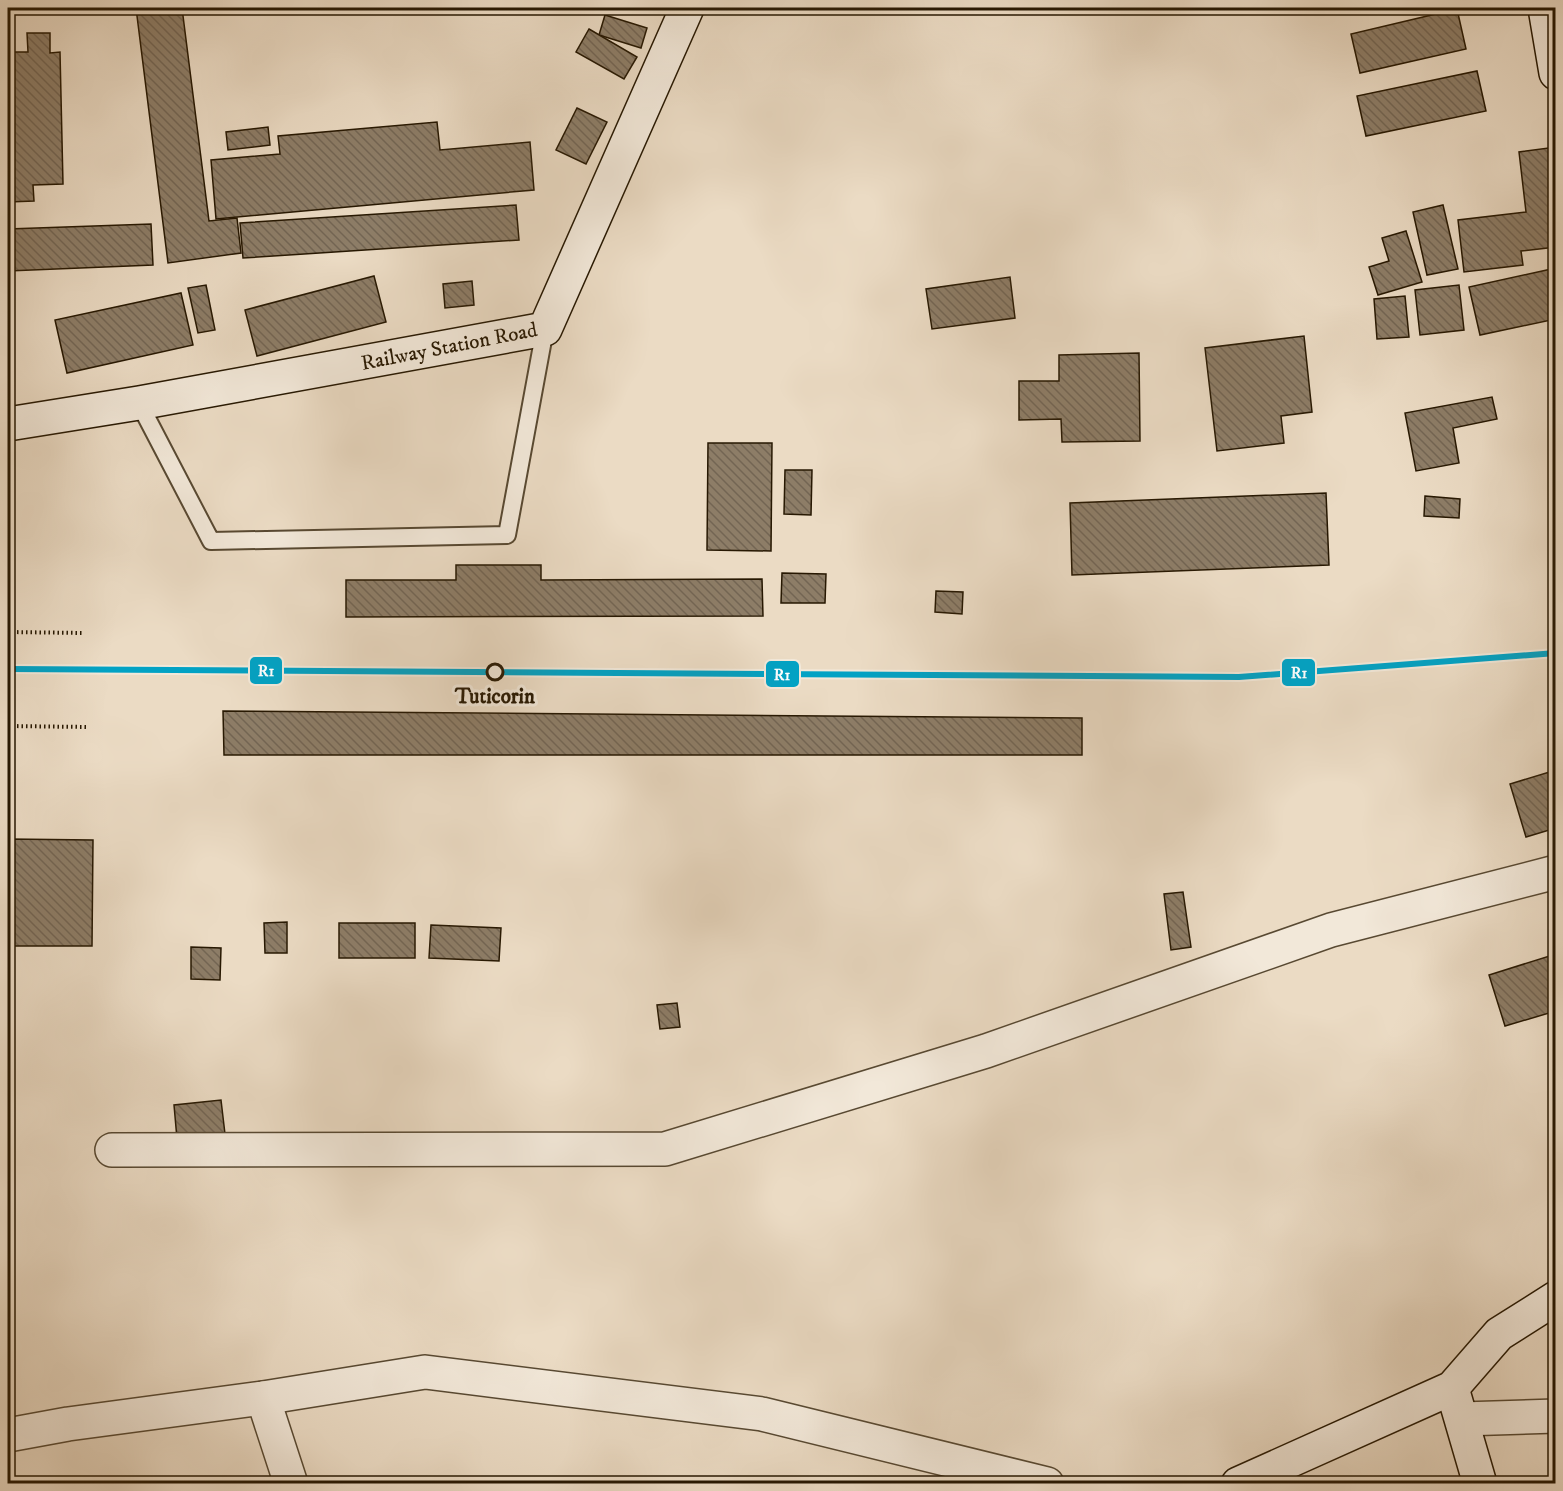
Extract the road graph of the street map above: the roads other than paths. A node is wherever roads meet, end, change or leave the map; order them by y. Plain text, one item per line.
1 (687, 8) edge
2 (1545, 8) edge
3 (1556, 73) edge
4 (545, 329) junction
5 (139, 403) junction
6 (8, 424) edge
7 (1556, 872) edge
8 (112, 1150) dead end
9 (1556, 1298) edge
10 (1452, 1388) junction
11 (263, 1398) junction
12 (1556, 1416) edge
13 (1462, 1419) junction
14 (8, 1435) edge
15 (291, 1484) edge
16 (1047, 1484) edge
17 (1238, 1484) edge
18 (1480, 1484) edge

1 - 4 street, Railway Station Road
2 - 3 street
4 - 5 street, Railway Station Road
4 - 5 lane
5 - 6 street, Railway Station Road
7 - 8 street
9 - 10 street
10 - 13 street
10 - 17 street
11 - 14 street
11 - 15 street
11 - 16 street
12 - 13 street
13 - 18 street

